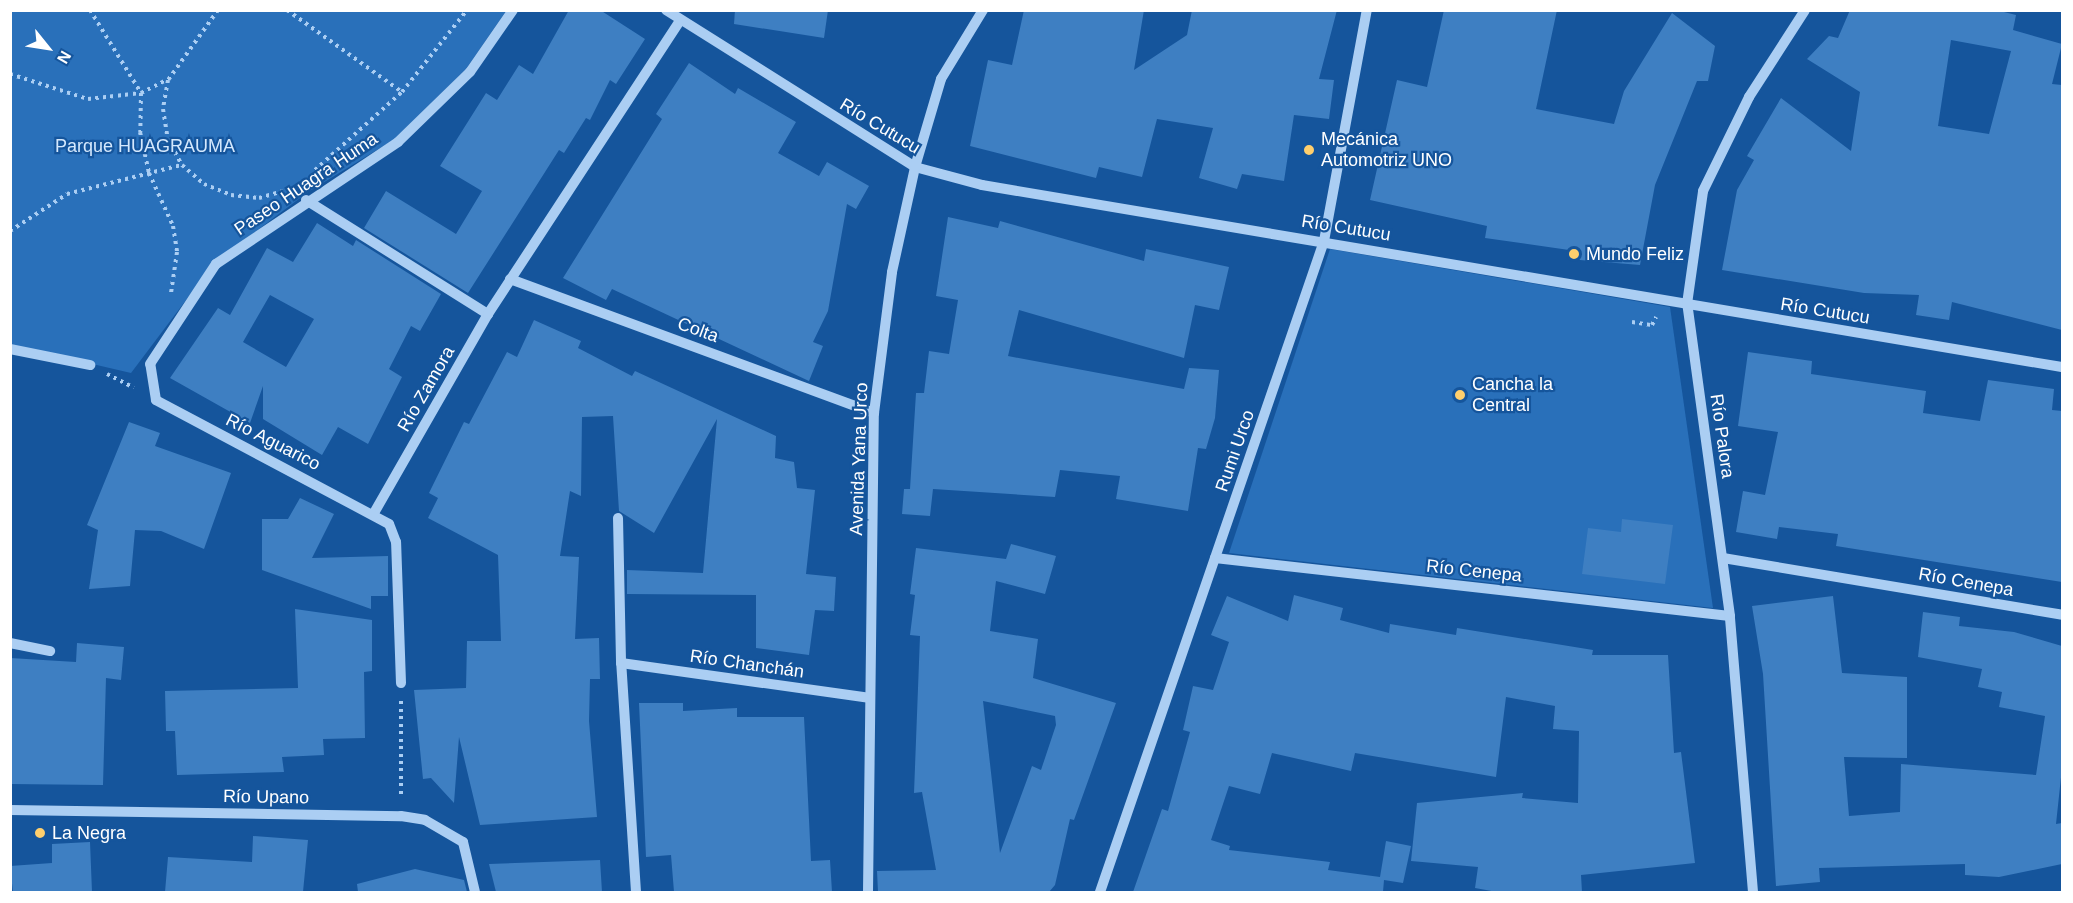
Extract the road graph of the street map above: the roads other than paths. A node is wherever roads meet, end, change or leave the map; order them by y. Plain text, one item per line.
1 (513, 10) edge
2 (666, 10) edge
3 (983, 10) edge
4 (1367, 10) edge
5 (1806, 10) edge
6 (679, 22) junction
7 (915, 167) junction
8 (306, 200) junction
9 (1324, 241) junction
10 (510, 279) junction
11 (1687, 304) junction
12 (488, 314) junction
13 (10, 349) edge
14 (90, 365) road end
15 (2062, 367) edge
16 (156, 400) joint
17 (874, 413) junction
18 (374, 513) junction
19 (618, 518) dead end
20 (1215, 558) junction
21 (1723, 558) junction
22 (2062, 615) edge
23 (1730, 616) junction
24 (10, 642) edge
25 (51, 651) dead end
26 (621, 663) junction
27 (401, 683) road end
28 (869, 698) junction
29 (10, 810) edge
30 (475, 892) edge
31 (636, 892) edge
32 (868, 892) edge
33 (1100, 892) edge
34 (1753, 892) edge

1 - 8 street, Paseo Huagra Huma
2 - 6 street, Río Cutucu
3 - 7 street, Avenida Yana Urco
4 - 9 street, Rumi Urco
5 - 11 street, Río Palora
6 - 7 street, Río Cutucu
6 - 10 street, Río Zamora
7 - 9 street, Río Cutucu
7 - 17 street, Avenida Yana Urco
8 - 12 street
8 - 16 street, Paseo Huagra Huma
9 - 11 street, Río Cutucu
9 - 20 street, Rumi Urco
10 - 12 street, Río Zamora
10 - 17 street, Colta
11 - 15 street, Río Cutucu
11 - 21 street, Río Palora
12 - 18 street, Río Zamora
13 - 14 street
16 - 18 street, Río Aguarico
17 - 28 street, Avenida Yana Urco
18 - 27 street
19 - 26 street
20 - 23 street, Río Cenepa
20 - 33 street, Rumi Urco
21 - 22 street, Río Cenepa
21 - 23 street, Río Palora
23 - 34 street, Río Palora
24 - 25 street
26 - 28 street, Río Chanchán
26 - 31 street
28 - 32 street, Avenida Yana Urco
29 - 30 street, Río Upano

